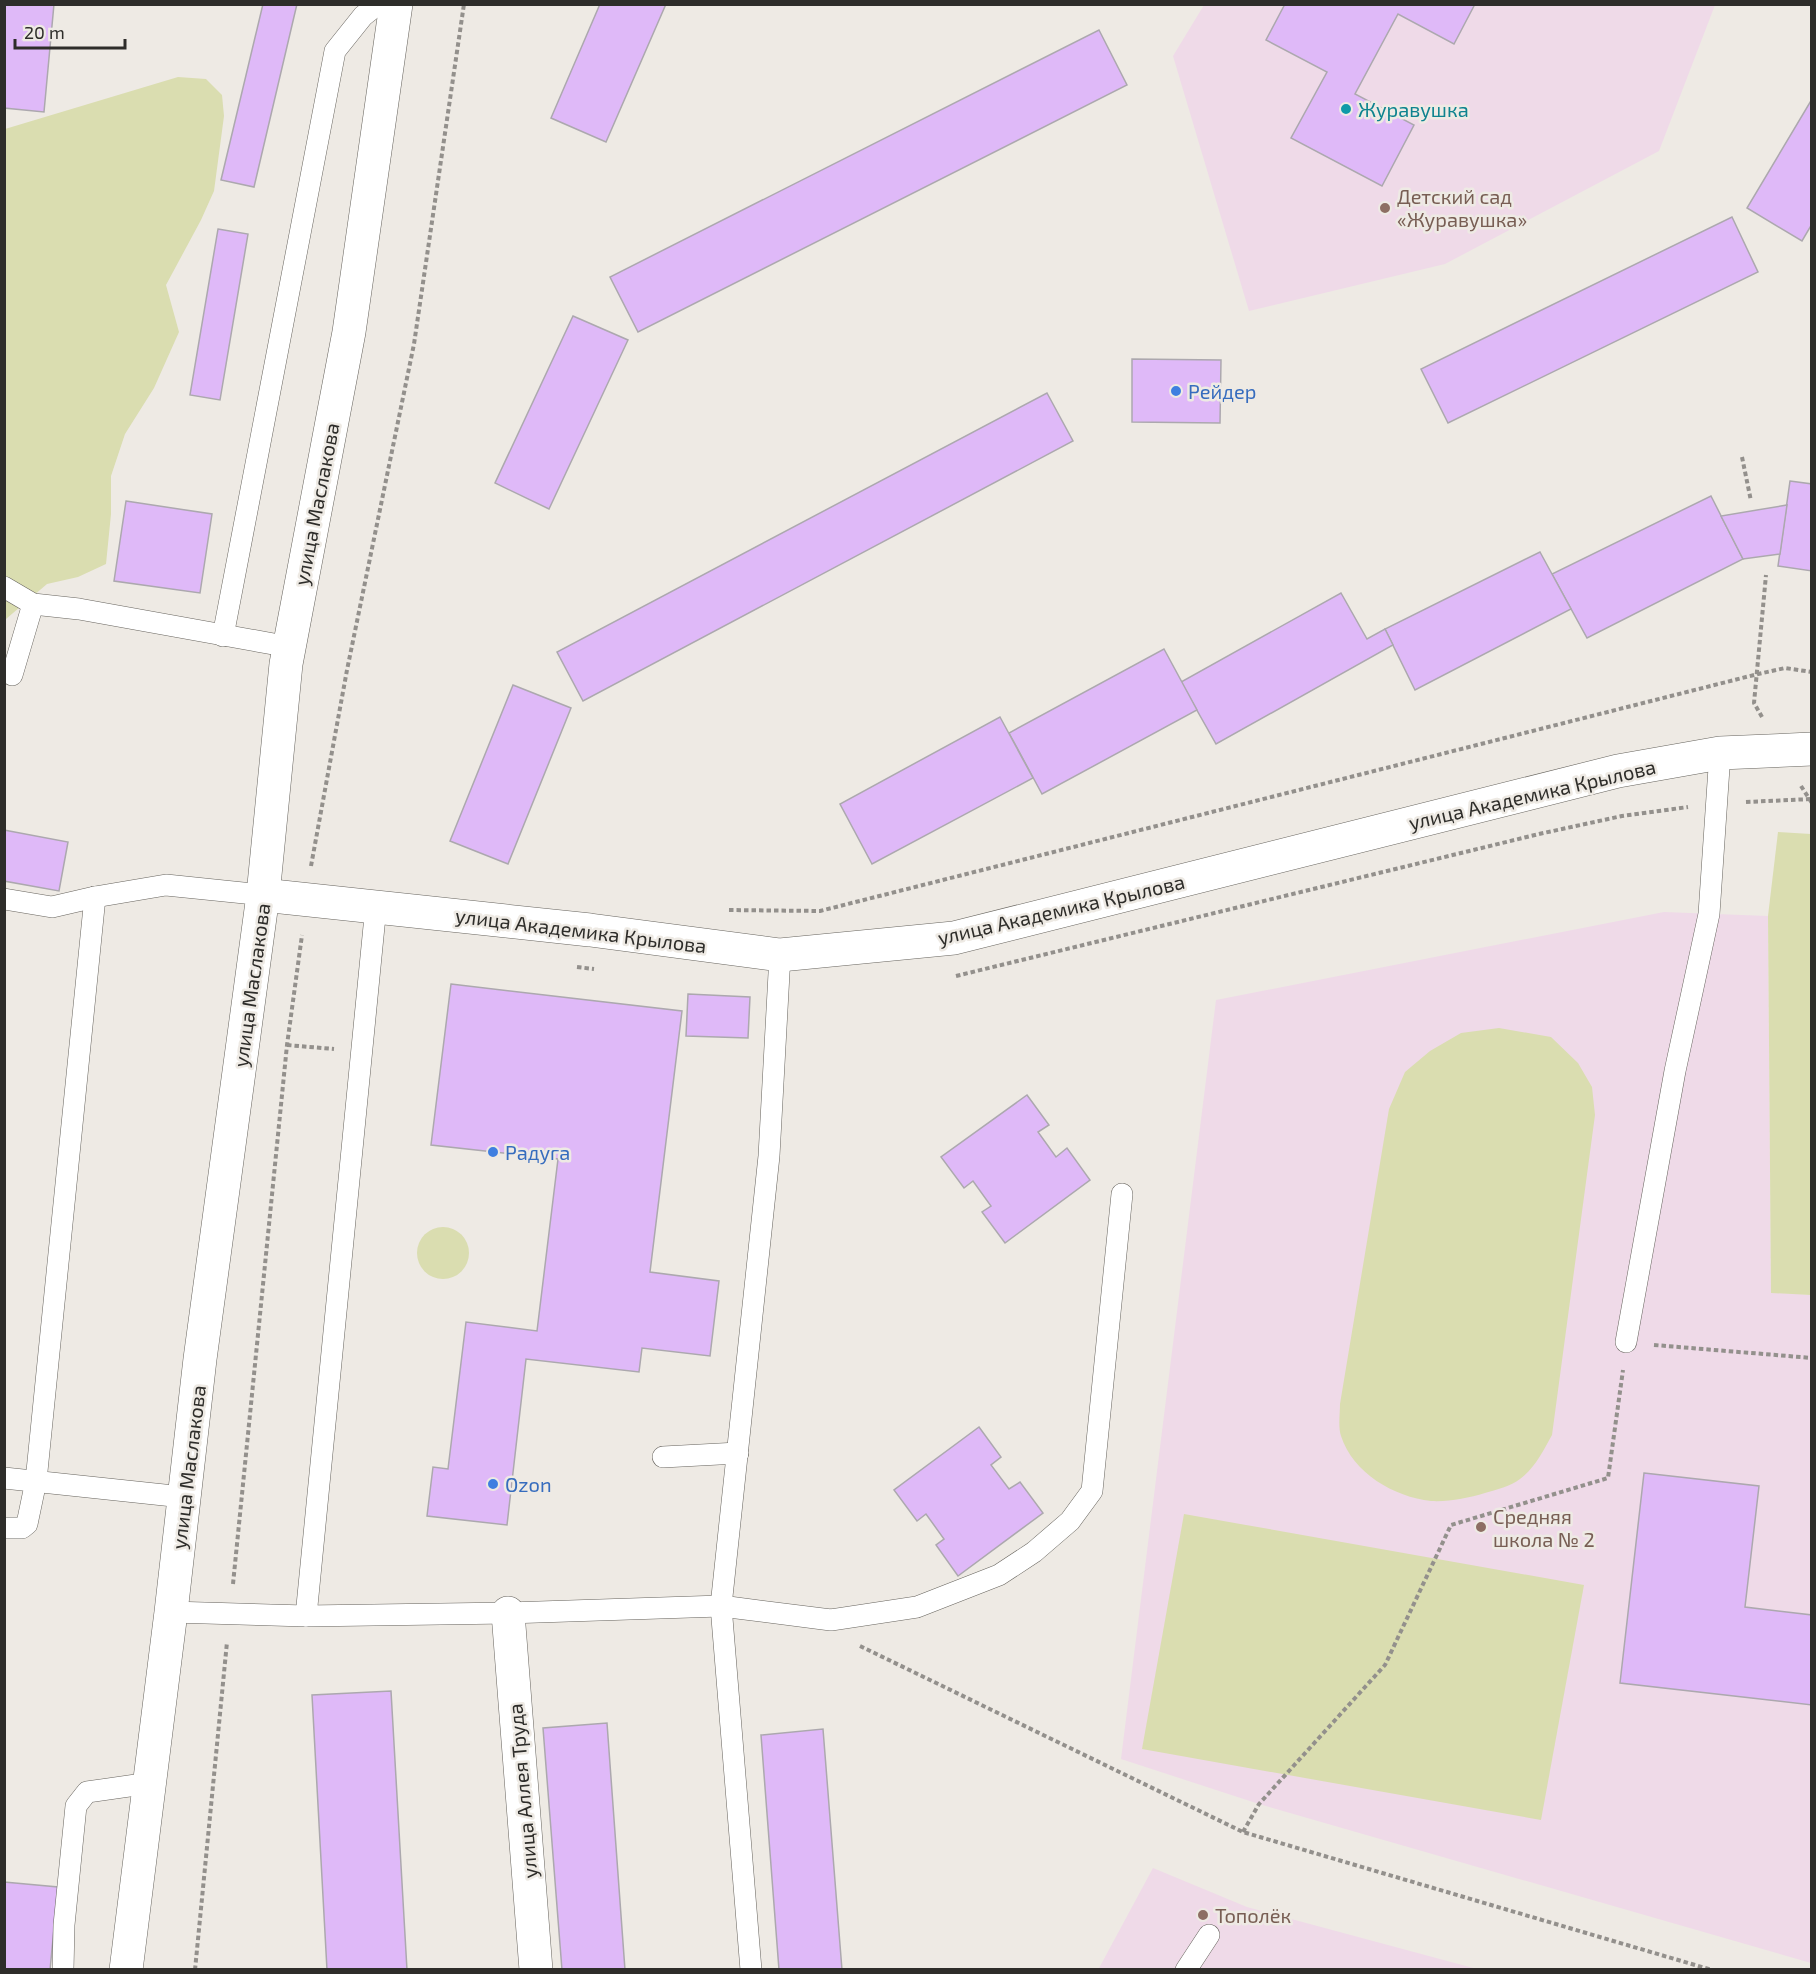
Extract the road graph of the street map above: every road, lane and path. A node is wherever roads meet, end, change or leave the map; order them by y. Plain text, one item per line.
1 (378, 4) edge
2 (396, 4) edge
3 (464, 4) edge
4 (1742, 457) dead end
5 (1751, 501) dead end
6 (1766, 575) dead end
7 (4, 587) edge
8 (33, 604) junction
9 (223, 636) junction
10 (290, 647) junction
11 (1812, 672) edge
12 (1758, 674) junction
13 (12, 675) dead end
14 (1796, 749) edge
15 (1720, 753) junction
16 (1811, 800) edge
17 (1715, 803) junction
18 (323, 865) dead end
19 (263, 895) junction
20 (95, 897) junction
21 (4, 899) edge
22 (376, 906) junction
23 (724, 910) dead end
24 (313, 936) dead end
25 (780, 955) junction
26 (569, 966) dead end
27 (604, 970) dead end
28 (951, 977) dead end
29 (287, 1045) junction
30 (327, 1048) dead end
31 (1122, 1194) dead end
32 (1626, 1342) junction
33 (1812, 1358) edge
34 (738, 1453) junction
35 (663, 1457) dead end
36 (4, 1478) edge
37 (36, 1481) junction
38 (183, 1497) junction
39 (4, 1528) edge
40 (721, 1606) junction
41 (171, 1612) junction
42 (508, 1613) junction
43 (229, 1614) junction
44 (306, 1616) junction
45 (831, 1620) junction
46 (150, 1783) junction
47 (1243, 1832) junction
48 (1209, 1935) dead end
49 (63, 1970) edge
50 (126, 1970) edge
51 (195, 1970) edge
52 (536, 1970) edge
53 (751, 1970) edge
54 (1186, 1970) edge
55 (1712, 1970) edge

1 - 9 lane
2 - 10 street, улица Маслакова
3 - 18 path
4 - 5 path
6 - 12 path
7 - 8 lane
8 - 9 lane
8 - 13 lane
9 - 10 lane
10 - 19 street, улица Маслакова
11 - 12 path
12 - 14 path
12 - 23 path
14 - 15 street, улица Академика Крылова
14 - 16 path
15 - 17 lane
15 - 25 street, улица Академика Крылова
16 - 17 path
17 - 28 path
17 - 32 lane
19 - 20 lane
19 - 22 street, улица Академика Крылова
19 - 38 street, улица Маслакова
20 - 21 lane
20 - 37 lane
22 - 25 street, улица Академика Крылова
22 - 44 lane
24 - 29 path
25 - 34 lane
26 - 27 path
29 - 30 path
29 - 43 path
31 - 45 lane
32 - 33 path
32 - 47 path
34 - 35 lane
34 - 40 lane
36 - 37 lane
37 - 38 lane
37 - 39 lane
38 - 41 street, улица Маслакова
40 - 42 lane
40 - 45 lane
40 - 53 lane
41 - 43 lane
41 - 46 street, улица Маслакова
42 - 44 lane
42 - 52 street, улица Аллея Труда
43 - 44 lane
43 - 51 path
45 - 47 path
46 - 49 lane
46 - 50 street, улица Маслакова
47 - 55 path
48 - 54 lane

